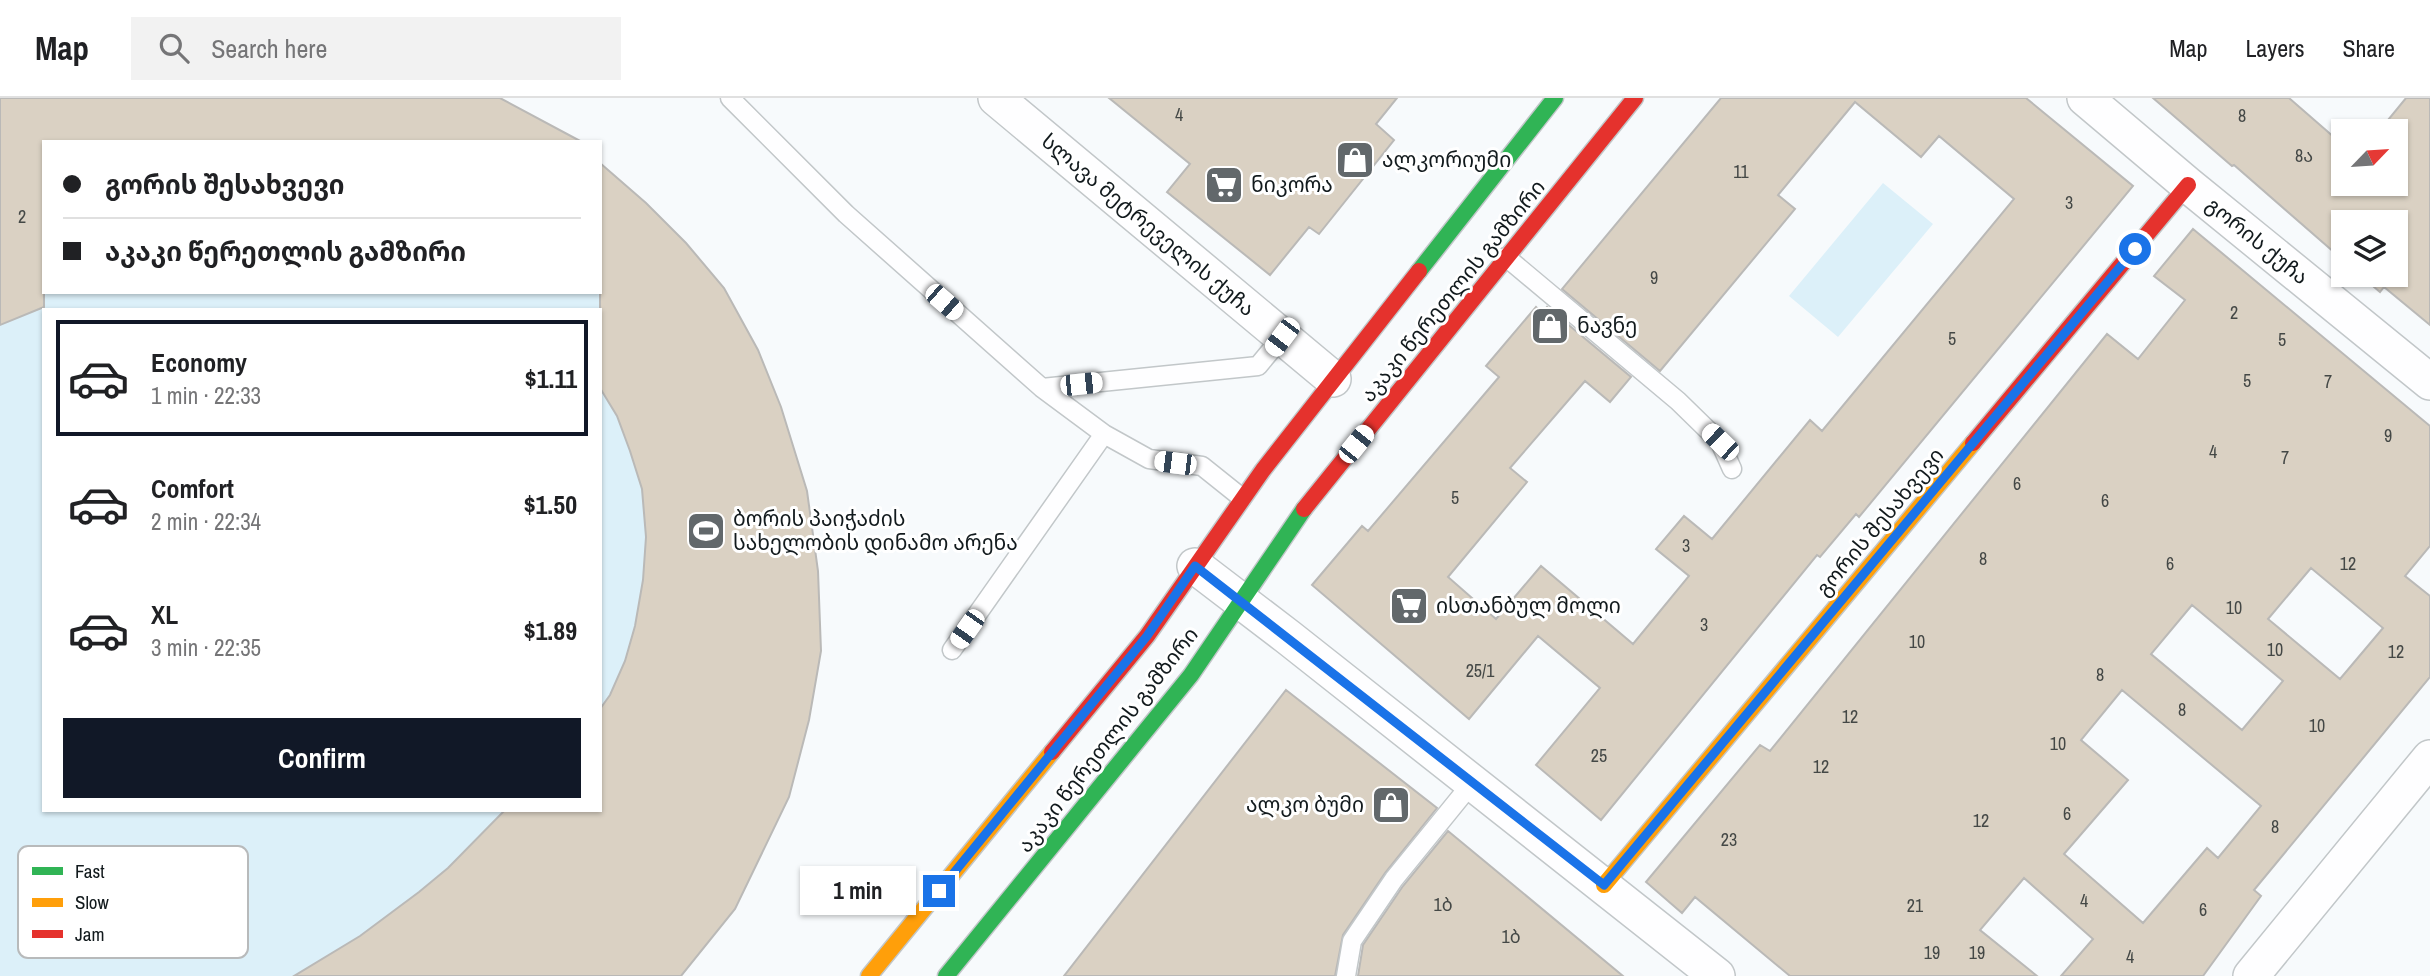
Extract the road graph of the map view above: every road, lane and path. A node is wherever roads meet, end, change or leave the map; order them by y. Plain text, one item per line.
1 (730, 98) edge
2 (996, 98) edge
3 (1555, 98) edge
4 (1635, 98) edge
5 (2085, 98) edge
6 (2188, 185) junction
7 (1506, 257) junction
8 (1282, 337) junction
9 (1333, 379) junction
10 (2430, 382) edge
11 (1042, 388) junction
12 (1104, 434) junction
13 (1732, 470) dead end
14 (1242, 498) junction
15 (1195, 566) junction
16 (1241, 601) junction
17 (952, 650) dead end
18 (2430, 758) edge
19 (1472, 783) junction
20 (1604, 885) junction
21 (869, 976) edge
22 (946, 976) edge
23 (1346, 976) edge
24 (1717, 976) edge
25 (2252, 976) edge

1 - 11 lane
2 - 8 street, სლავა მეტრეველის ქუჩა
3 - 9 main road, აკაკი წერეთლის გამზირი
4 - 7 main road, აკაკი წერეთლის გამზირი
5 - 6 street, გორის ქუჩა
6 - 10 street, გორის ქუჩა
6 - 20 main road, გორის შესახვევი
7 - 13 lane
7 - 16 main road, აკაკი წერეთლის გამზირი
8 - 9 street, სლავა მეტრეველის ქუჩა
8 - 11 lane
9 - 14 main road, აკაკი წერეთლის გამზირი
11 - 12 lane
12 - 14 lane
12 - 17 lane
14 - 15 main road, აკაკი წერეთლის გამზირი
15 - 16 street
15 - 21 main road, აკაკი წერეთლის გამზირი
16 - 19 street
16 - 22 main road, აკაკი წერეთლის გამზირი
18 - 25 street
19 - 20 street
19 - 23 lane
20 - 24 street

